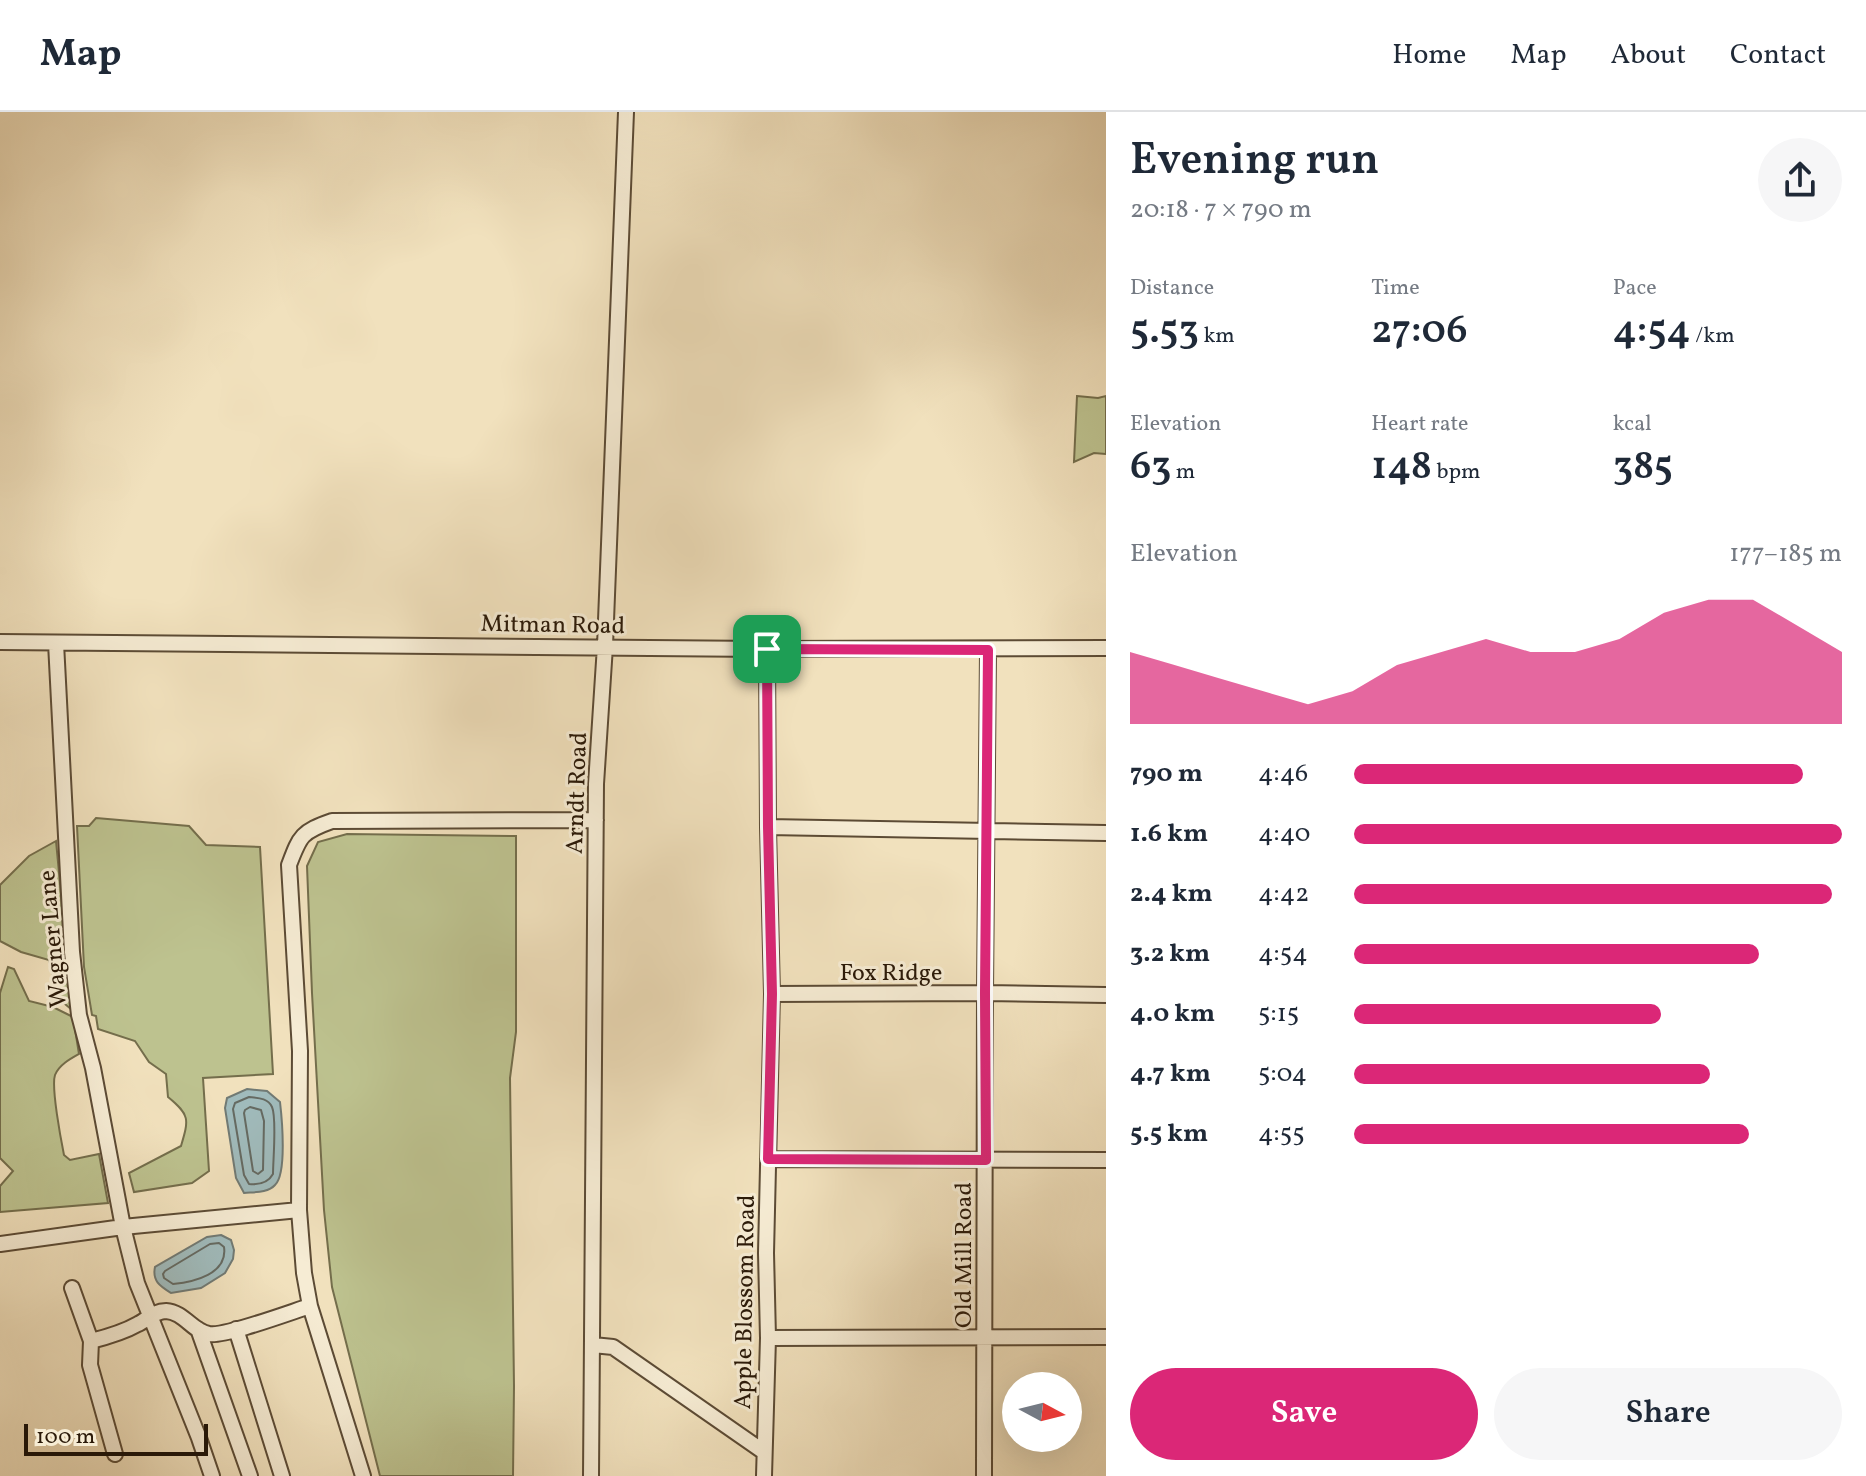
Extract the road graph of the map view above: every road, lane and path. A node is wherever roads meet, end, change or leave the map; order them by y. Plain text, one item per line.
1 (626, 112) edge
2 (0, 642) edge
3 (56, 643) junction
4 (605, 646) junction
5 (1106, 648) edge
6 (767, 649) junction
7 (988, 650) junction
8 (596, 820) junction
9 (768, 827) junction
10 (988, 831) junction
11 (1106, 833) edge
12 (985, 993) junction
13 (772, 994) junction
14 (1106, 995) edge
15 (768, 1159) junction
16 (986, 1160) junction
17 (1106, 1160) edge
18 (299, 1210) junction
19 (123, 1227) junction
20 (0, 1244) edge
21 (72, 1288) dead end
22 (310, 1306) junction
23 (151, 1315) junction
24 (198, 1329) junction
25 (236, 1329) junction
26 (1106, 1337) edge
27 (768, 1338) junction
28 (985, 1338) junction
29 (91, 1341) junction
30 (593, 1345) junction
31 (764, 1452) junction
32 (115, 1454) dead end
33 (212, 1476) edge
34 (250, 1476) edge
35 (282, 1476) edge
36 (363, 1476) edge
37 (591, 1476) edge
38 (764, 1476) edge
39 (984, 1476) edge

1 - 4 street, Arndt Road
2 - 3 street, Mitman Road
3 - 4 street, Mitman Road
3 - 19 street, Wagner Lane
4 - 6 street, Mitman Road
4 - 8 street, Arndt Road
5 - 7 street, Mitman Road
6 - 7 street, Mitman Road
6 - 9 street, Apple Blossom Road
7 - 10 street, Old Mill Road
8 - 18 street
8 - 30 street, Arndt Road
9 - 10 street
9 - 13 street, Apple Blossom Road
10 - 11 street
10 - 12 street, Old Mill Road
12 - 13 street, Fox Ridge
12 - 14 street, Fox Ridge
12 - 16 street, Old Mill Road
13 - 15 street, Apple Blossom Road
15 - 16 street
15 - 27 street, Apple Blossom Road
16 - 17 street
16 - 28 street, Old Mill Road
18 - 19 street
18 - 22 street
19 - 20 street
19 - 23 street, Wagner Lane
21 - 29 street
22 - 25 street
22 - 36 street
23 - 24 street
23 - 29 street
23 - 33 street, Wagner Lane
24 - 25 street
24 - 34 street
25 - 35 street
26 - 28 street
27 - 28 street
27 - 31 street, Apple Blossom Road
28 - 39 street, Old Mill Road
29 - 32 street
30 - 31 street
30 - 37 street, Arndt Road
31 - 38 street, Apple Blossom Road

